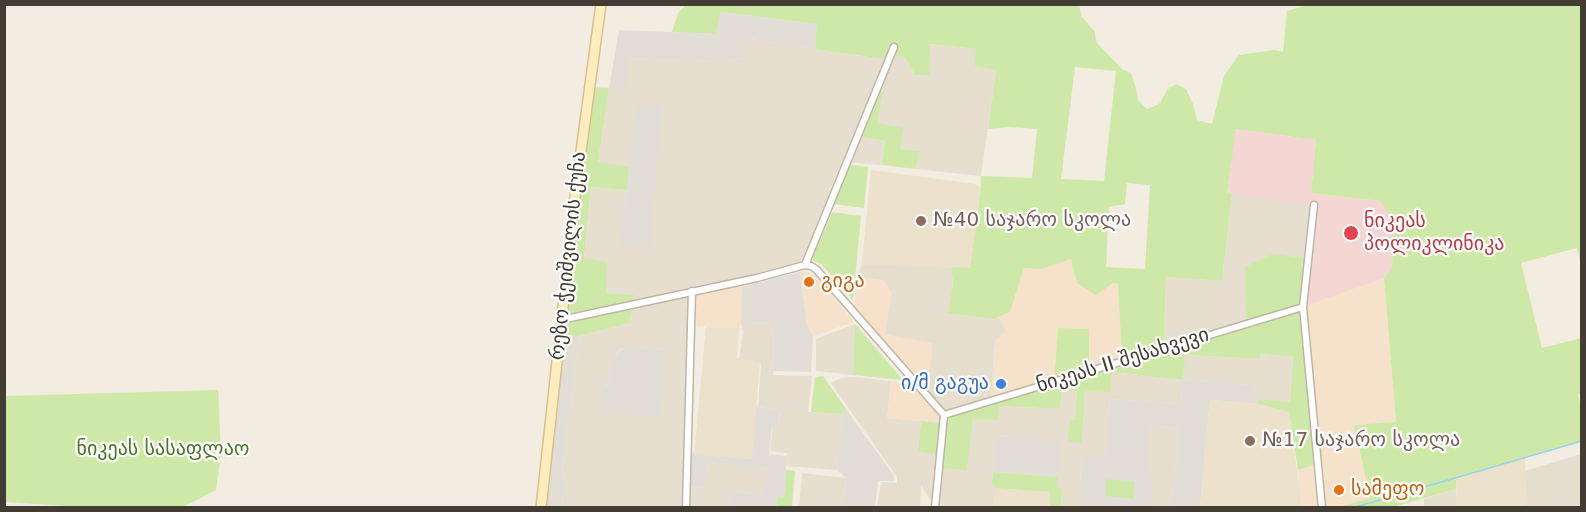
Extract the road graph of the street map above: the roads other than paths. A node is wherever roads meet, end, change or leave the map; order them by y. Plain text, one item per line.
1 (601, 4) edge
2 (894, 47) dead end
3 (1314, 205) dead end
4 (805, 265) junction
5 (692, 291) junction
6 (1303, 307) junction
7 (561, 320) junction
8 (944, 415) junction
9 (541, 507) edge
10 (686, 507) edge
11 (935, 507) edge
12 (1322, 507) edge

1 - 7 main road, რეზო ჭეიშვილის ქუჩა
2 - 4 street
3 - 6 street
4 - 5 street
4 - 8 street
5 - 7 street
5 - 10 street
6 - 8 street, ნიკეას II შესახვევი
6 - 12 street
7 - 9 main road, რეზო ჭეიშვილის ქუჩა
8 - 11 street

